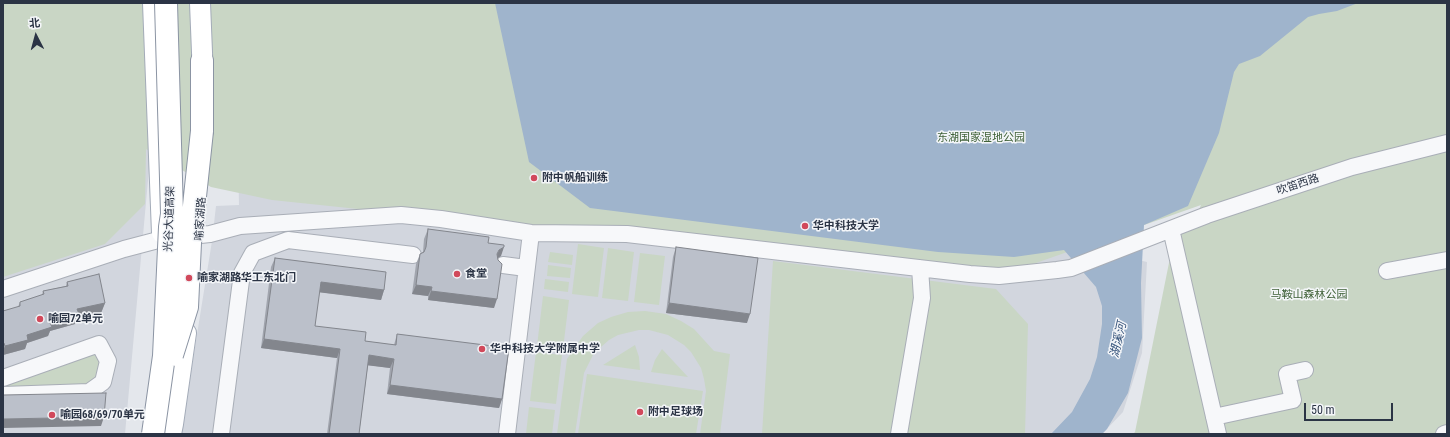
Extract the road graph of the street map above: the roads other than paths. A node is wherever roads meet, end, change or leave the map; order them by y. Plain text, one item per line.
1 (154, 3) edge
2 (166, 3) edge
3 (178, 3) edge
4 (200, 3) edge
5 (202, 61) junction
6 (1447, 143) edge
7 (1171, 229) junction
8 (531, 233) junction
9 (201, 235) junction
10 (162, 239) junction
11 (413, 255) dead end
12 (1447, 260) edge
13 (503, 265) edge
14 (526, 268) junction
15 (920, 268) junction
16 (1388, 271) dead end
17 (3, 289) edge
18 (171, 356) junction
19 (1305, 370) dead end
20 (3, 378) edge
21 (3, 395) edge
22 (1214, 417) junction
23 (143, 434) edge
24 (153, 434) edge
25 (160, 434) edge
26 (171, 434) edge
27 (221, 434) edge
28 (507, 434) edge
29 (899, 434) edge
30 (1218, 434) edge

1 - 10 main road
2 - 24 highway, 光谷大道高架, bridge
3 - 18 highway, 光谷大道高架
4 - 5 main road, 喻家湖路
5 - 9 main road, 喻家湖路
5 - 18 highway, bridge
6 - 7 street, 吹笛西路
7 - 15 street, 吹笛西路
7 - 22 street
8 - 9 street, 吹笛西路
8 - 14 street
8 - 15 street, 吹笛西路
9 - 10 street, 吹笛西路
9 - 26 main road, 喻家湖路
10 - 17 street, 吹笛西路
10 - 23 main road
11 - 27 street
12 - 16 street
13 - 14 street
14 - 28 street
15 - 29 street
18 - 25 highway, 光谷大道高架
19 - 22 street
20 - 21 street
22 - 30 street

